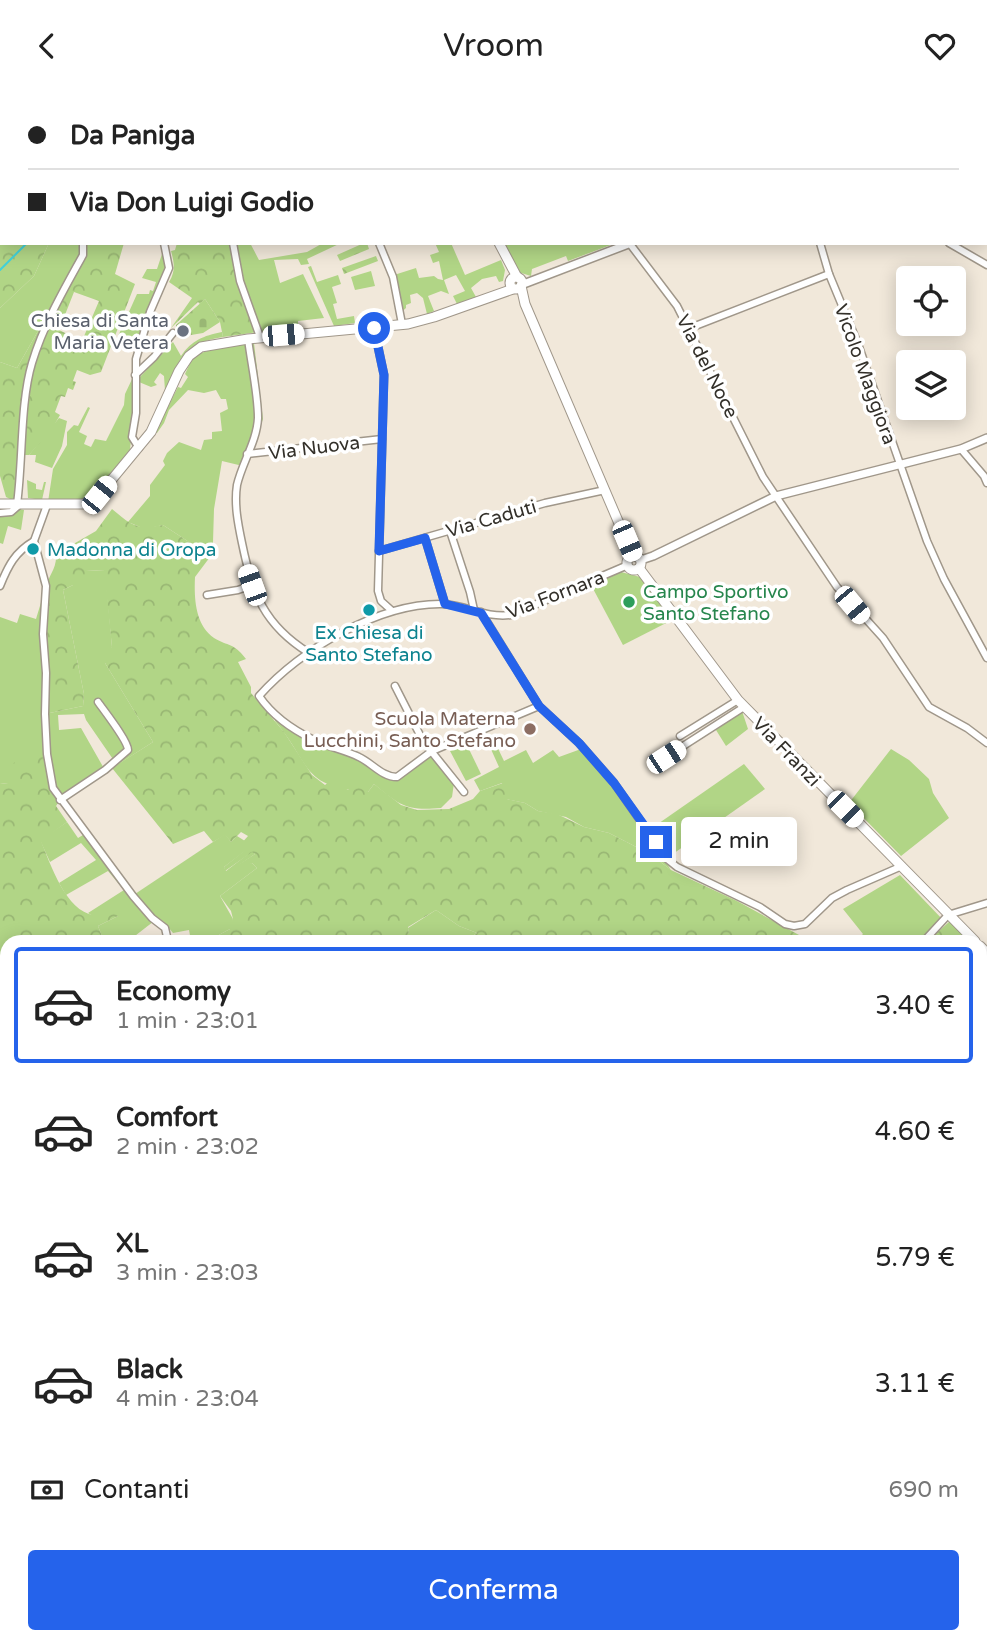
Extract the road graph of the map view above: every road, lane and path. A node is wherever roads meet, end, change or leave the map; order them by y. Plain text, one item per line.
1 (83, 245) edge
2 (164, 245) edge
3 (233, 245) edge
4 (380, 245) edge
5 (500, 245) edge
6 (625, 245) edge
7 (631, 245) edge
8 (821, 245) edge
9 (952, 245) edge
10 (987, 265) edge
11 (829, 274) junction
12 (516, 283) junction
13 (402, 324) junction
14 (374, 328) junction
15 (690, 328) junction
16 (173, 333) dead end
17 (260, 338) junction
18 (248, 339) junction
19 (135, 375) junction
20 (987, 437) edge
21 (382, 439) junction
22 (139, 448) junction
23 (961, 449) junction
24 (247, 454) junction
25 (899, 464) junction
26 (987, 483) edge
27 (605, 490) junction
28 (776, 496) junction
29 (0, 504) edge
30 (18, 505) junction
31 (47, 505) junction
32 (0, 513) edge
33 (450, 531) junction
34 (425, 538) junction
35 (34, 541) junction
36 (379, 551) junction
37 (638, 561) junction
38 (628, 565) joint
39 (252, 585) junction
40 (0, 586) edge
41 (207, 595) dead end
42 (445, 604) junction
43 (391, 610) junction
44 (477, 611) junction
45 (309, 653) junction
46 (987, 658) edge
47 (395, 686) dead end
48 (98, 702) dead end
49 (741, 703) junction
50 (539, 706) junction
51 (680, 736) dead end
52 (987, 743) edge
53 (432, 751) junction
54 (666, 757) dead end
55 (464, 792) dead end
56 (60, 800) junction
57 (902, 866) junction
58 (987, 903) edge
59 (948, 915) junction
60 (167, 935) edge
61 (929, 935) edge
62 (969, 935) edge

1 - 30 street
2 - 19 street
3 - 17 street
4 - 13 street
5 - 12 main road, Via Franzi
6 - 12 street
7 - 15 street, Via del Noce
8 - 11 street, Vicolo Maggiora
9 - 10 street
11 - 15 street
11 - 25 street, Vicolo Maggiora
12 - 13 main road
12 - 27 main road, Via Franzi
13 - 14 main road
14 - 17 main road
14 - 21 street
15 - 28 street, Via del Noce
16 - 19 street
17 - 18 main road
18 - 22 main road
18 - 24 street
19 - 22 street
20 - 23 street
21 - 24 street, Via Nuova
21 - 36 street
22 - 31 main road
23 - 25 street
23 - 26 street
24 - 39 street
25 - 28 street
25 - 46 street, Vicolo Maggiora
27 - 33 street, Via Caduti
27 - 37 main road, Via Franzi
28 - 37 street
28 - 52 street, Via del Noce
29 - 30 main road
30 - 31 main road
30 - 32 street
31 - 35 street
33 - 34 street, Via Caduti
33 - 44 street
34 - 36 street, Via Caduti
34 - 42 street
35 - 40 street
35 - 56 street
36 - 43 street
37 - 38 main road
37 - 49 main road, Via Franzi
38 - 44 street, Via Fornara
39 - 41 street
39 - 45 street
42 - 43 street, Via Fornara
42 - 44 street, Via Fornara
43 - 45 street, Via Fornara
44 - 50 street
45 - 53 street, Via Fornara
47 - 53 street
48 - 56 street
49 - 51 street, Via Franzi
49 - 54 street, Via Franzi
49 - 57 main road, Via Franzi
50 - 53 street
50 - 57 street
53 - 55 street
56 - 60 street
57 - 59 main road, Via Franzi
58 - 59 street
59 - 61 street
59 - 62 main road, Via Franzi

